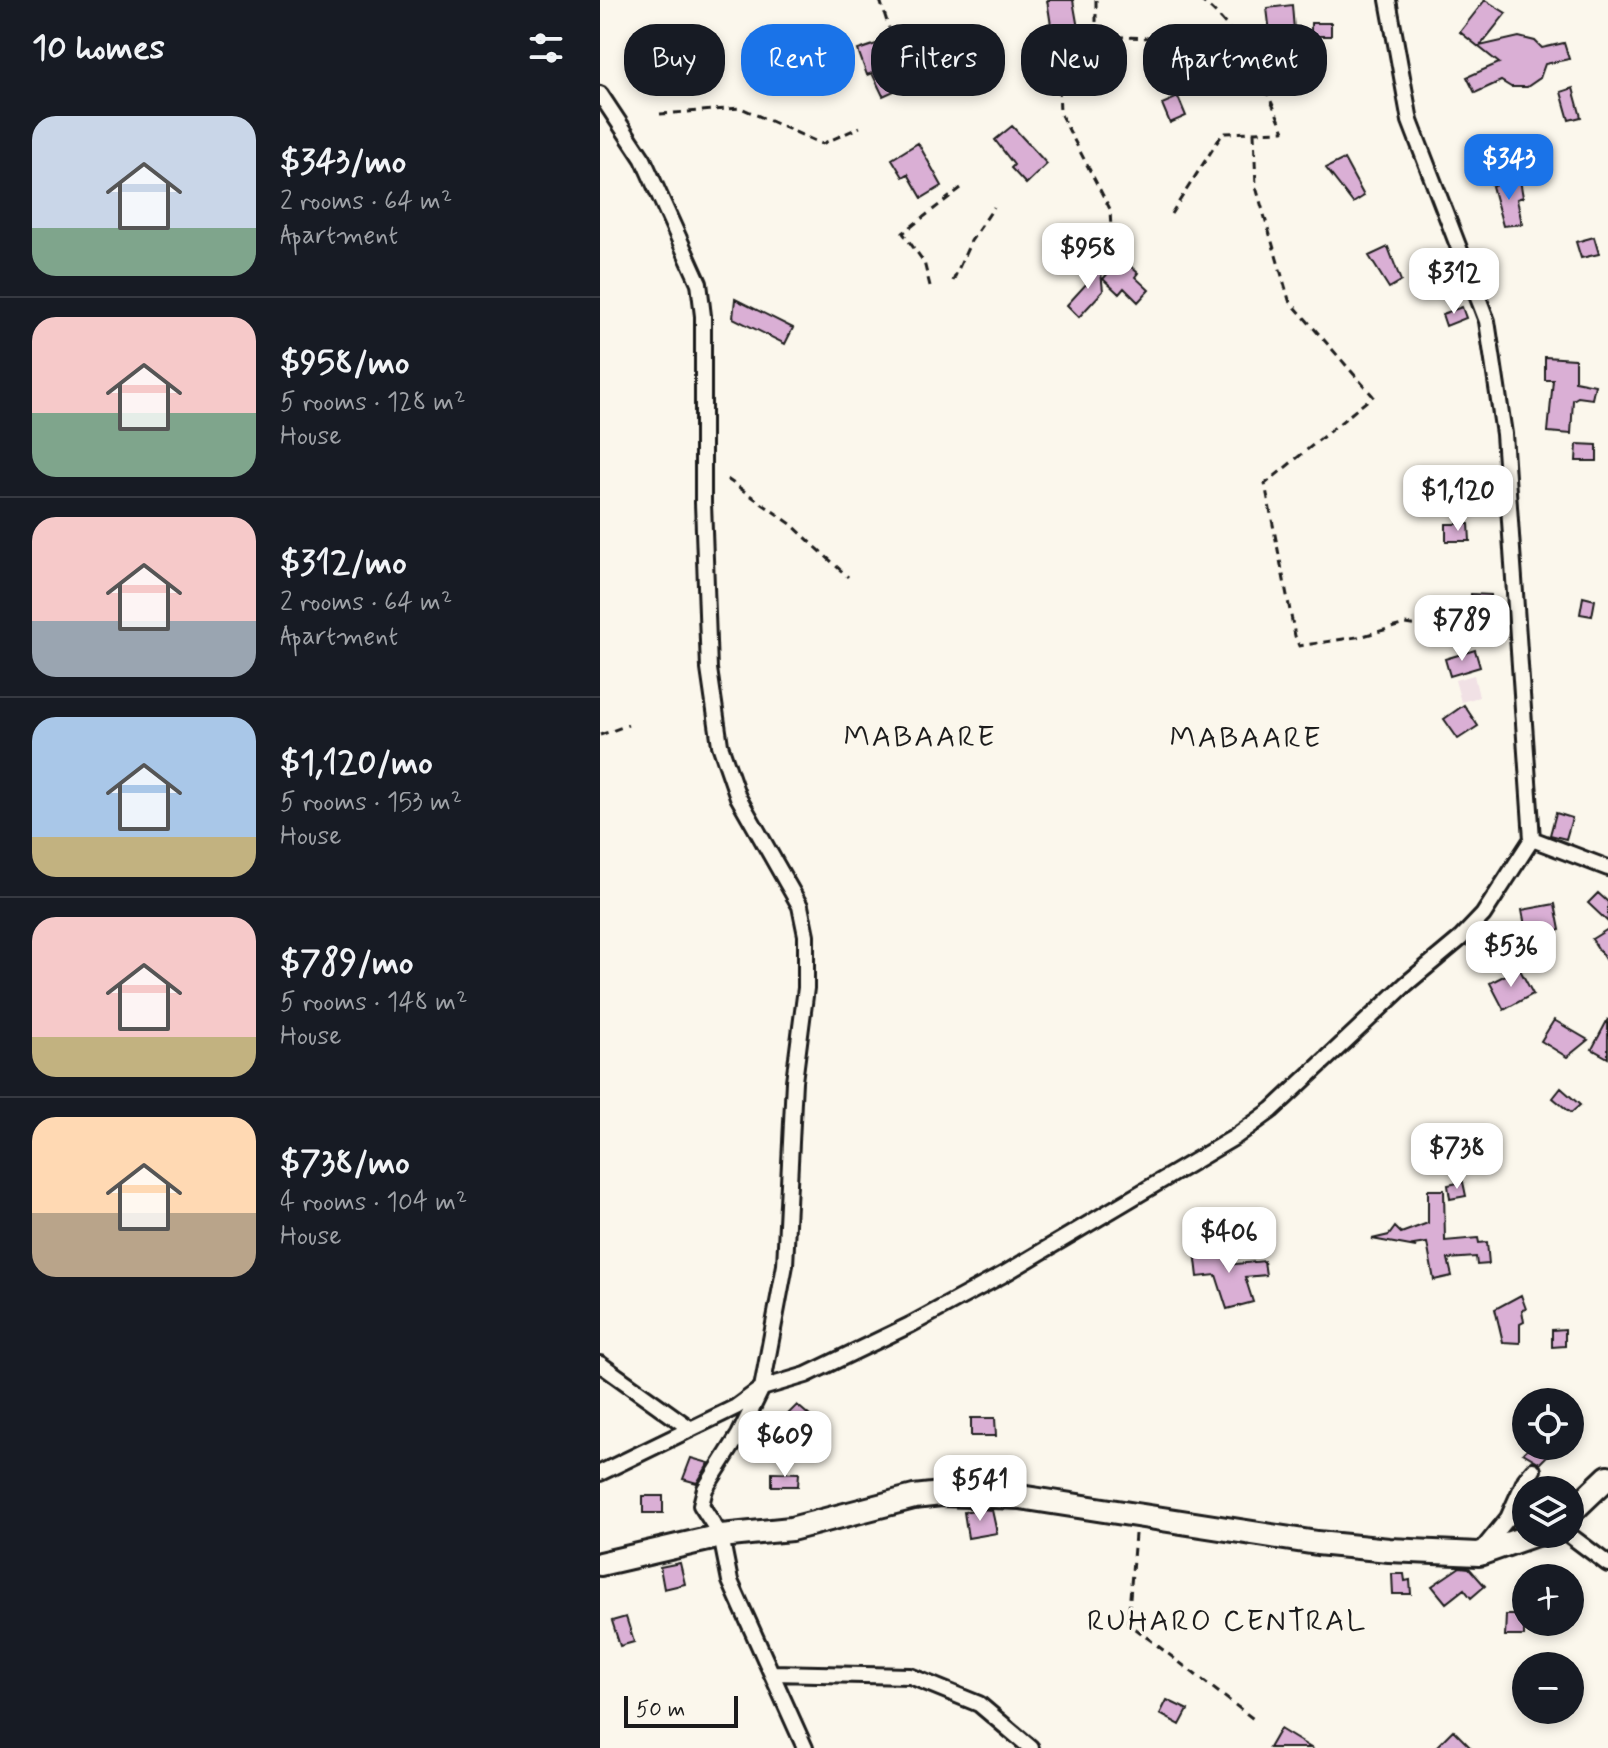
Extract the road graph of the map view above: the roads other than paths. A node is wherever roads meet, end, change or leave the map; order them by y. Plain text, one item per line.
1 (1388, 0) edge
2 (600, 94) edge
3 (1532, 839) junction
4 (1608, 868) edge
5 (600, 1364) edge
6 (762, 1388) junction
7 (688, 1427) junction
8 (1533, 1470) dead end
9 (600, 1473) edge
10 (1608, 1477) edge
11 (1584, 1500) edge
12 (721, 1536) junction
13 (1512, 1542) edge
14 (1584, 1546) edge
15 (1479, 1554) junction
16 (600, 1564) edge
17 (1608, 1564) edge
18 (772, 1673) junction
19 (805, 1748) edge
20 (1031, 1748) edge

1 - 3 street
2 - 6 street
3 - 4 street
3 - 6 street
5 - 7 street
6 - 7 street
6 - 12 street
7 - 9 street
8 - 15 street
10 - 11 street
12 - 15 street
12 - 16 street
12 - 18 street
13 - 15 street
14 - 17 street
18 - 19 street
18 - 20 street

